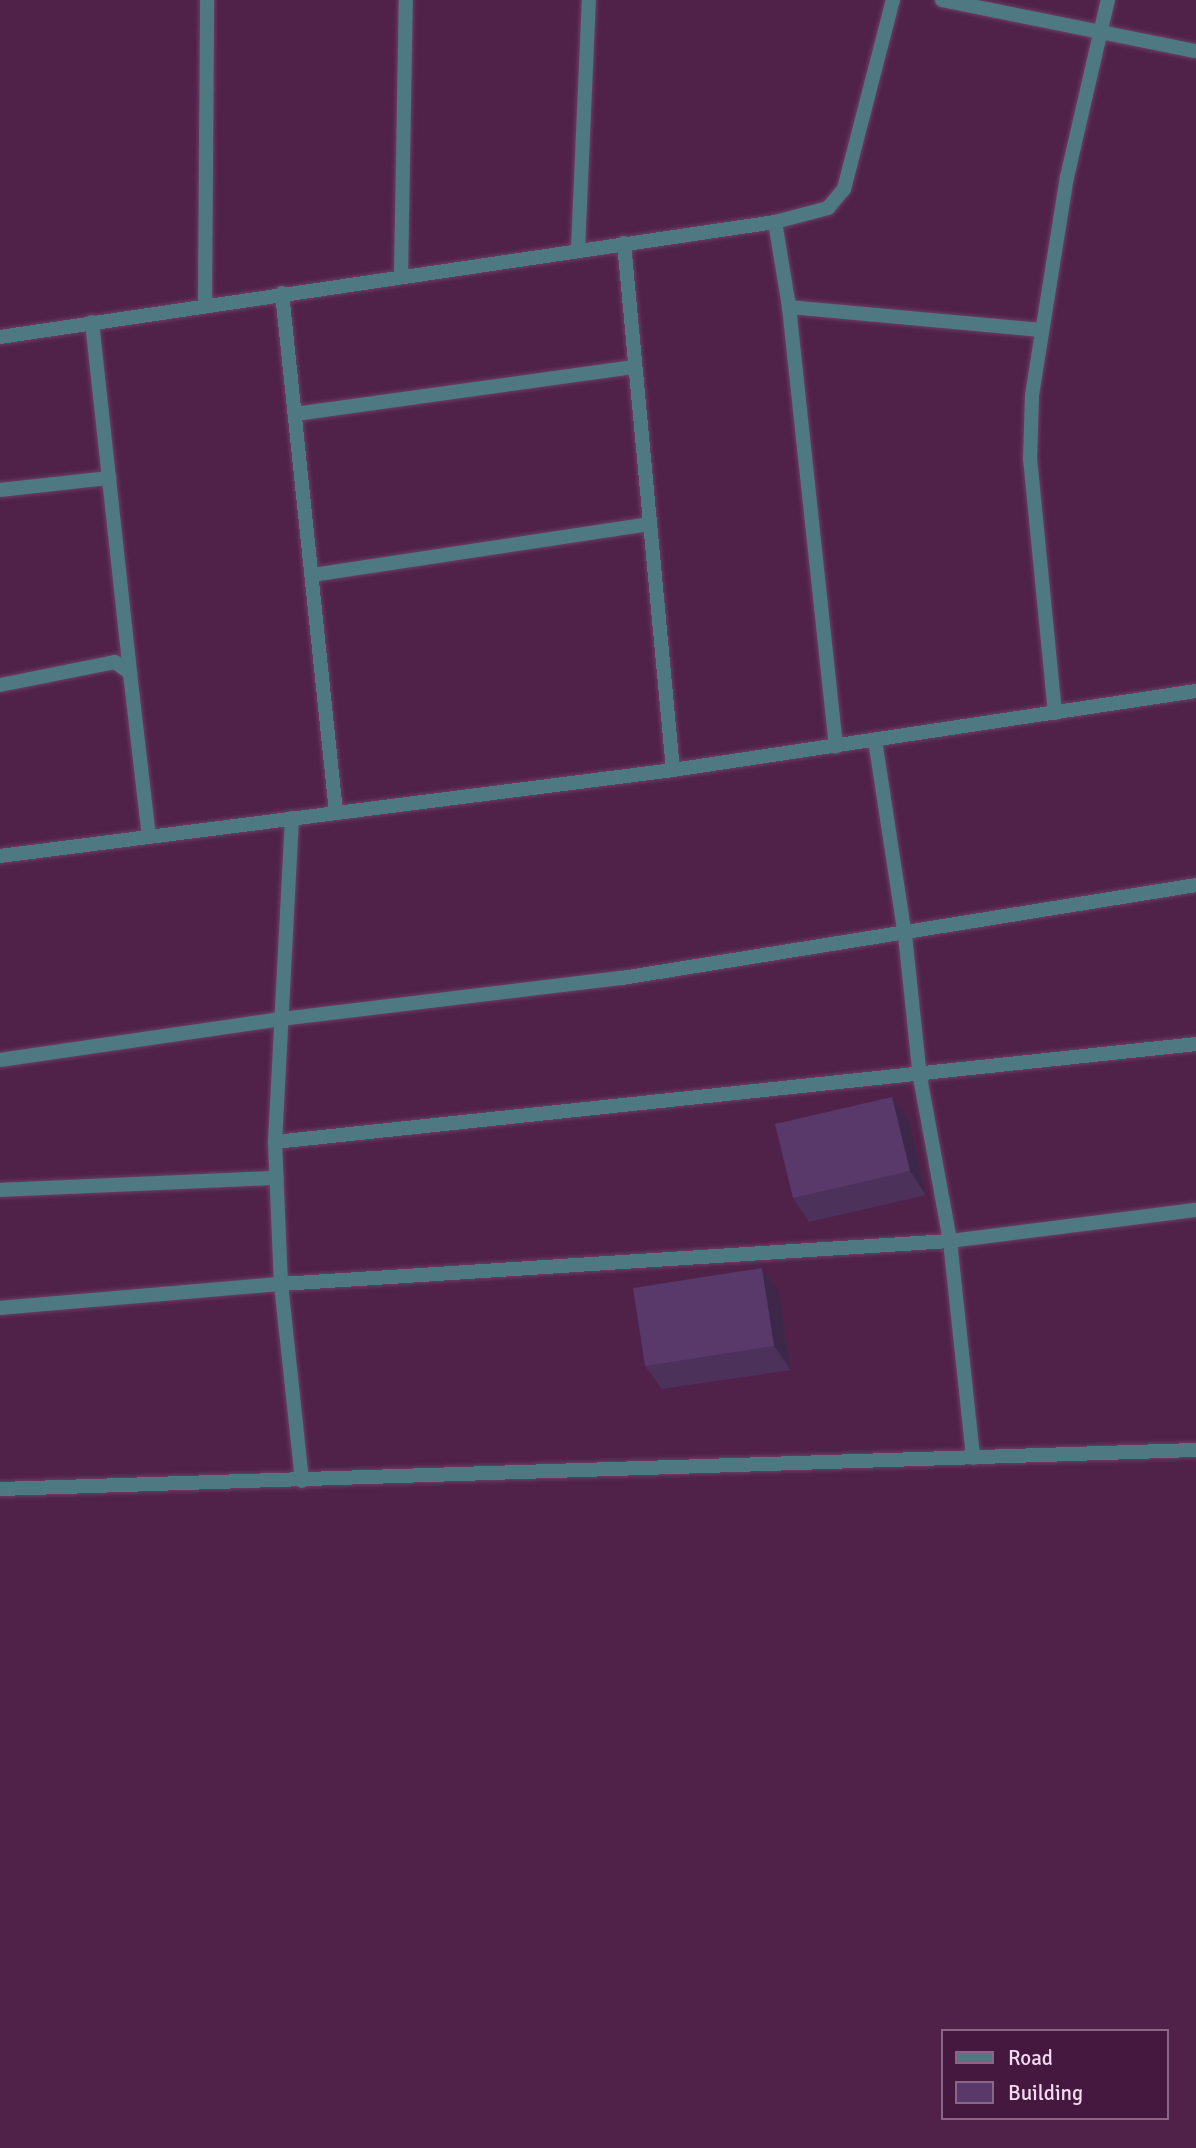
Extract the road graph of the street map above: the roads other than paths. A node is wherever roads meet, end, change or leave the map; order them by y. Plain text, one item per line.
1 (207, 0) edge
2 (406, 0) edge
3 (589, 0) edge
4 (893, 0) edge
5 (942, 0) edge
6 (1108, 0) edge
7 (1103, 32) junction
8 (1196, 51) edge
9 (775, 222) junction
10 (624, 243) junction
11 (578, 249) junction
12 (401, 275) junction
13 (282, 293) junction
14 (205, 304) junction
15 (789, 307) junction
16 (92, 322) junction
17 (1041, 330) junction
18 (0, 337) edge
19 (635, 367) junction
20 (295, 414) junction
21 (108, 478) junction
22 (0, 490) edge
23 (650, 524) junction
24 (312, 575) junction
25 (130, 673) junction
26 (0, 685) edge
27 (1196, 691) edge
28 (1055, 713) junction
29 (875, 740) junction
30 (836, 746) junction
31 (673, 770) junction
32 (336, 812) junction
33 (292, 818) junction
34 (149, 837) junction
35 (0, 856) edge
36 (1196, 884) edge
37 (905, 935) junction
38 (281, 1019) junction
39 (1196, 1044) edge
40 (0, 1060) edge
41 (920, 1077) junction
42 (275, 1142) junction
43 (276, 1178) junction
44 (0, 1190) edge
45 (1196, 1210) edge
46 (950, 1241) junction
47 (281, 1284) junction
48 (0, 1308) edge
49 (1196, 1450) edge
50 (973, 1458) junction
51 (302, 1481) junction
52 (0, 1489) edge

1 - 14 street
2 - 12 street
3 - 11 street
4 - 9 street
5 - 7 street
6 - 7 street
7 - 8 street
7 - 17 street
9 - 10 street
9 - 15 street
10 - 11 street
10 - 19 street
11 - 12 street
12 - 13 street
13 - 14 street
13 - 20 street
14 - 16 street
15 - 17 street
15 - 30 street
16 - 18 street
16 - 21 street
17 - 28 street
19 - 20 street
19 - 23 street
20 - 24 street
21 - 22 street
21 - 25 street
23 - 24 street
23 - 31 street
24 - 32 street
25 - 26 street
25 - 34 street
27 - 28 street
28 - 29 street
29 - 30 street
29 - 37 street
30 - 31 street
31 - 32 street
32 - 33 street
33 - 34 street
33 - 38 street
34 - 35 street
36 - 37 street
37 - 38 street
37 - 41 street
38 - 40 street
38 - 42 street
39 - 41 street
41 - 42 street
41 - 46 street
42 - 43 street
43 - 44 street
43 - 47 street
45 - 46 street
46 - 47 street
46 - 50 street
47 - 48 street
47 - 51 street
49 - 50 street
50 - 51 street
51 - 52 street

